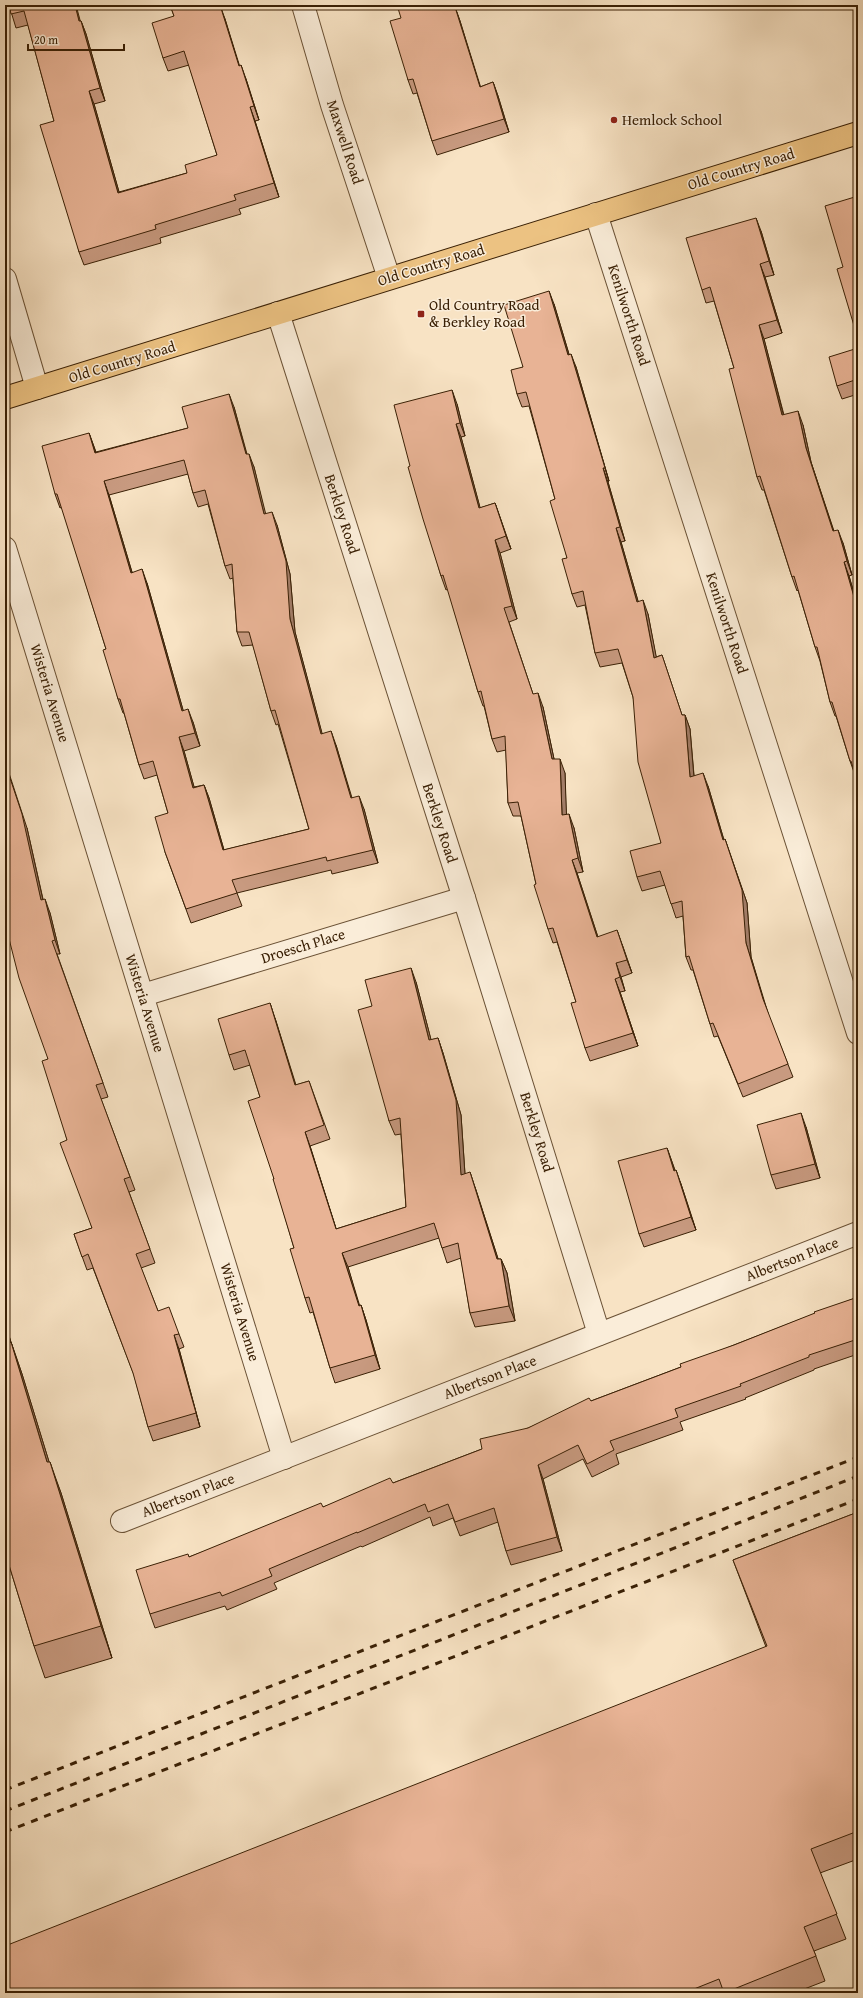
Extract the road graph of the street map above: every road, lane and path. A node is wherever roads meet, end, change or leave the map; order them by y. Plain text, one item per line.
1 (303, 5) edge
2 (858, 132) edge
3 (596, 214) junction
4 (389, 278) junction
5 (5, 279) edge
6 (278, 313) junction
7 (37, 388) junction
8 (5, 398) edge
9 (5, 548) edge
10 (464, 898) junction
11 (143, 995) junction
12 (858, 1033) edge
13 (858, 1233) edge
14 (599, 1334) junction
15 (284, 1458) junction
16 (122, 1521) dead end

1 - 4 street, Maxwell Road
2 - 3 main road, Old Country Road
3 - 4 main road, Old Country Road
3 - 12 street, Kenilworth Road
4 - 6 main road, Old Country Road
5 - 7 street
6 - 7 main road, Old Country Road
6 - 10 street, Berkley Road
7 - 8 main road, Old Country Road
9 - 11 street, Wisteria Avenue
10 - 11 street, Droesch Place
10 - 14 street, Berkley Road
11 - 15 street, Wisteria Avenue
13 - 14 street, Albertson Place
14 - 15 street, Albertson Place
15 - 16 street, Albertson Place

